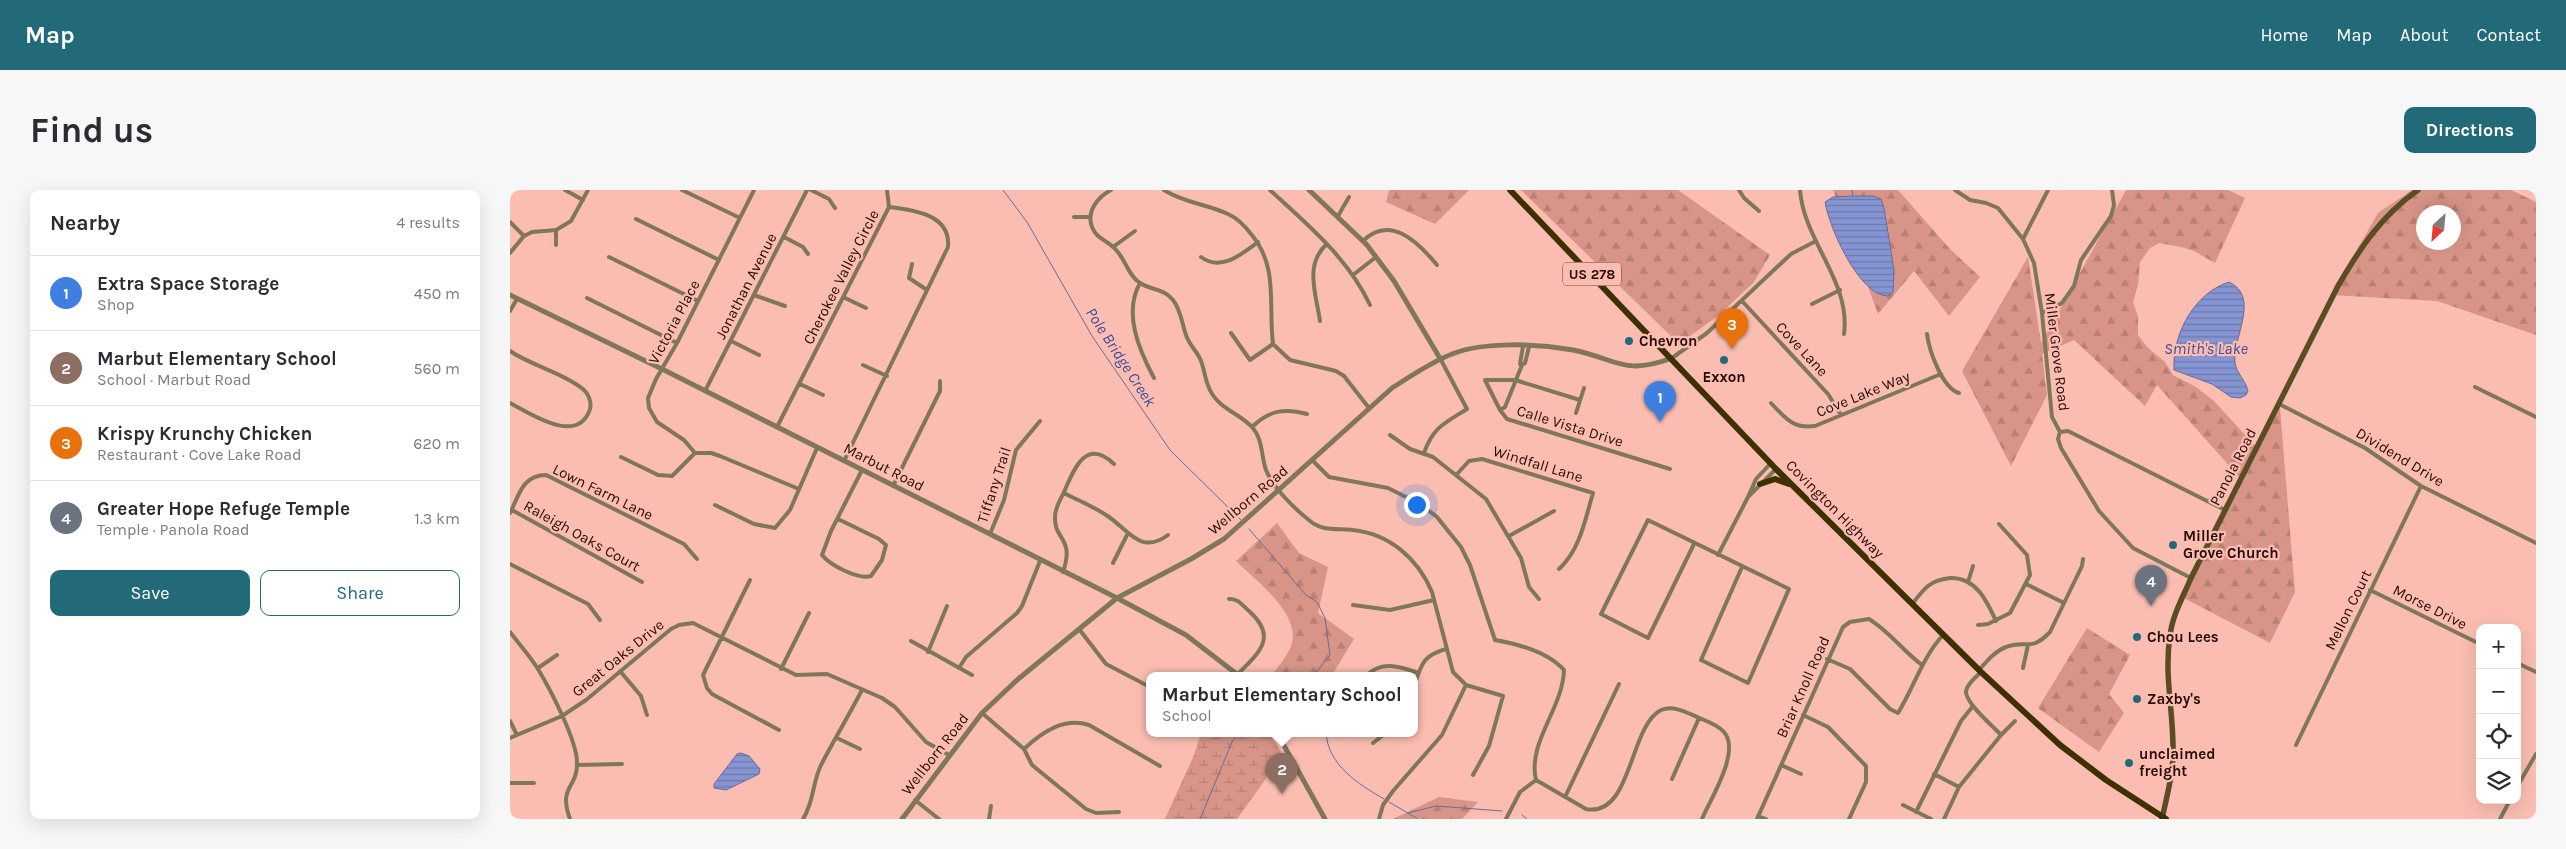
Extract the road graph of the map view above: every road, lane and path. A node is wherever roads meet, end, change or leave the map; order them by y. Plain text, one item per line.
1 (566, 190) edge
2 (588, 190) edge
3 (682, 190) edge
4 (754, 190) edge
5 (807, 190) edge
6 (811, 190) edge
7 (887, 190) edge
8 (1164, 190) edge
9 (1270, 190) edge
10 (1309, 190) edge
11 (1510, 190) edge
12 (1739, 190) edge
13 (1800, 190) edge
14 (1955, 190) edge
15 (2048, 190) edge
16 (2112, 190) edge
17 (2418, 190) edge
18 (1109, 191) edge
19 (1349, 197) dead end
20 (583, 200) junction
21 (889, 207) junction
22 (835, 208) dead end
23 (1759, 211) dead end
24 (1338, 216) junction
25 (1074, 217) dead end
26 (1090, 217) junction
27 (740, 218) junction
28 (636, 219) dead end
29 (510, 222) edge
30 (556, 230) junction
31 (1136, 232) dead end
32 (524, 236) junction
33 (784, 237) junction
34 (2022, 240) junction
35 (1363, 241) junction
36 (1816, 241) junction
37 (1258, 242) junction
38 (1327, 244) junction
39 (556, 245) dead end
40 (1113, 247) junction
41 (510, 253) edge
42 (808, 254) dead end
43 (1201, 257) dead end
44 (1376, 257) junction
45 (609, 258) dead end
46 (719, 260) junction
47 (912, 264) dead end
48 (1437, 265) dead end
49 (1353, 275) junction
50 (1140, 283) junction
51 (927, 290) junction
52 (1840, 290) junction
53 (510, 295) edge
54 (754, 295) junction
55 (843, 297) junction
56 (587, 298) dead end
57 (517, 299) junction
58 (1742, 301) junction
59 (698, 302) junction
60 (1812, 304) dead end
61 (1370, 305) dead end
62 (785, 306) dead end
63 (866, 308) dead end
64 (510, 311) edge
65 (2042, 313) junction
66 (1320, 321) dead end
67 (1231, 333) dead end
68 (1844, 334) dead end
69 (1926, 334) dead end
70 (731, 341) junction
71 (677, 343) junction
72 (1273, 344) junction
73 (1526, 346) junction
74 (510, 351) edge
75 (759, 355) dead end
76 (1672, 358) junction
77 (1440, 360) junction
78 (863, 365) dead end
79 (662, 369) junction
80 (1941, 374) junction
81 (887, 376) junction
82 (1154, 378) dead end
83 (1515, 380) junction
84 (940, 381) dead end
85 (800, 384) junction
86 (2475, 387) dead end
87 (1584, 388) dead end
88 (705, 391) junction
89 (1959, 393) dead end
90 (823, 395) dead end
91 (1580, 400) junction
92 (1771, 403) dead end
93 (510, 404) edge
94 (2279, 404) junction
95 (1369, 408) junction
96 (1500, 410) junction
97 (1576, 413) dead end
98 (1307, 414) dead end
99 (1841, 415) junction
100 (2536, 417) edge
101 (1040, 420) dead end
102 (778, 427) junction
103 (1252, 427) junction
104 (2060, 432) junction
105 (1390, 436) dead end
106 (817, 448) junction
107 (695, 453) junction
108 (1424, 453) junction
109 (621, 457) dead end
110 (1312, 460) junction
111 (844, 461) junction
112 (1114, 464) dead end
113 (1773, 466) junction
114 (1670, 468) dead end
115 (862, 470) junction
116 (1457, 474) junction
117 (1760, 484) junction
118 (893, 486) junction
119 (1793, 486) junction
120 (2421, 486) junction
121 (799, 489) junction
122 (1280, 490) junction
123 (1064, 494) junction
124 (1748, 497) junction
125 (716, 505) dead end
126 (2225, 510) junction
127 (1554, 511) dead end
128 (511, 512) edge
129 (838, 519) junction
130 (1999, 524) dead end
131 (990, 534) junction
132 (1127, 535) junction
133 (1168, 535) dead end
134 (1508, 536) junction
135 (2536, 542) edge
136 (1694, 544) junction
137 (1718, 556) junction
138 (697, 559) dead end
139 (2083, 559) dead end
140 (1040, 561) junction
141 (1113, 563) dead end
142 (510, 564) edge
143 (1973, 566) dead end
144 (1742, 567) junction
145 (1559, 569) dead end
146 (1063, 572) junction
147 (2190, 578) junction
148 (750, 580) dead end
149 (642, 582) dead end
150 (1968, 582) junction
151 (2026, 584) junction
152 (1129, 590) junction
153 (2370, 590) junction
154 (1117, 598) junction
155 (1229, 599) dead end
156 (1539, 599) dead end
157 (1434, 600) junction
158 (2064, 603) junction
159 (1127, 604) junction
160 (1912, 604) junction
161 (1353, 605) dead end
162 (946, 606) dead end
163 (809, 613) dead end
164 (600, 620) dead end
165 (1996, 621) junction
166 (1978, 625) dead end
167 (1079, 629) junction
168 (510, 632) edge
169 (1943, 635) junction
170 (720, 637) junction
171 (911, 641) dead end
172 (2476, 642) edge
173 (2028, 645) junction
174 (1446, 650) junction
175 (928, 652) junction
176 (557, 655) dead end
177 (1828, 659) junction
178 (1922, 665) junction
179 (2521, 665) edge
180 (538, 668) junction
181 (959, 668) junction
182 (2022, 668) dead end
183 (781, 669) junction
184 (620, 671) junction
185 (1980, 671) junction
186 (1233, 672) edge
187 (1240, 672) edge
188 (1371, 672) edge
189 (1415, 672) edge
190 (2536, 672) edge
191 (1419, 673) edge
192 (972, 675) dead end
193 (1466, 684) junction
194 (1618, 684) dead end
195 (1146, 685) edge
196 (862, 690) junction
197 (1973, 706) junction
198 (982, 713) junction
199 (1803, 715) junction
200 (562, 716) junction
201 (647, 716) dead end
202 (1699, 718) junction
203 (510, 721) edge
204 (2015, 721) dead end
205 (779, 730) dead end
206 (517, 735) junction
207 (2001, 735) junction
208 (1279, 737) edge
209 (1381, 737) edge
210 (510, 738) edge
211 (838, 738) junction
212 (1373, 743) dead end
213 (2296, 745) dead end
214 (860, 749) dead end
215 (1024, 749) junction
216 (2536, 754) edge
217 (949, 755) junction
218 (622, 764) dead end
219 (578, 765) junction
220 (1781, 765) junction
221 (1160, 766) dead end
222 (1801, 774) dead end
223 (1934, 774) junction
224 (1473, 775) dead end
225 (1672, 779) dead end
226 (1536, 780) junction
227 (2521, 780) edge
228 (510, 783) edge
229 (534, 783) dead end
230 (1959, 787) junction
231 (1564, 798) junction
232 (915, 800) junction
233 (2508, 804) edge
234 (1903, 805) dead end
235 (991, 806) dead end
236 (1119, 812) dead end
237 (1916, 812) junction
238 (1758, 817) edge
239 (2164, 818) edge
240 (570, 819) edge
241 (803, 819) edge
242 (902, 819) edge
243 (940, 819) edge
244 (989, 819) edge
245 (1325, 819) edge
246 (1379, 819) edge
247 (1506, 819) edge
248 (1702, 819) edge
249 (1766, 819) edge
250 (1849, 819) edge
251 (1931, 819) edge
252 (1944, 819) edge
253 (2500, 819) edge

1 - 20 street
2 - 20 street
3 - 27 street
4 - 27 street, Victoria Place
5 - 33 street, Jonathan Avenue
6 - 22 street
7 - 21 street
8 - 37 street
9 - 38 street
10 - 24 street
11 - 76 main road, Covington Highway / US 278
12 - 23 street
13 - 36 street
14 - 34 street, Miller Grove Road
15 - 34 street
16 - 65 street
17 - 94 main road, Panola Road
18 - 26 street
19 - 24 street
20 - 30 street
21 - 51 street, Cherokee Valley Circle
21 - 55 street, Cherokee Valley Circle
24 - 35 street
25 - 26 street
26 - 40 street
27 - 46 street, Victoria Place
28 - 46 street
29 - 32 street
30 - 32 street
30 - 39 street
31 - 40 street
32 - 41 street
33 - 42 street
33 - 54 street, Jonathan Avenue
34 - 65 street, Miller Grove Road
35 - 44 street
35 - 48 street
36 - 52 street
36 - 58 street
37 - 43 street
37 - 72 street
38 - 49 street
38 - 66 street
40 - 50 street
44 - 49 street
44 - 77 street
45 - 59 street
46 - 59 street, Victoria Place
47 - 51 street
49 - 61 street
50 - 82 street
50 - 103 street
51 - 81 street, Cherokee Valley Circle
52 - 60 street
52 - 68 street
53 - 57 street, Marbut Road
54 - 62 street
54 - 70 street, Jonathan Avenue
55 - 63 street
55 - 85 street, Cherokee Valley Circle
56 - 71 street
57 - 64 street
57 - 79 street, Marbut Road
58 - 76 street
58 - 99 street, Cove Lane
59 - 71 street, Victoria Place
65 - 104 street, Miller Grove Road
67 - 72 street
69 - 80 street
70 - 75 street
70 - 88 street, Jonathan Avenue
71 - 79 street, Victoria Place
72 - 95 street
73 - 76 street, Wellborn Road
73 - 77 street, Wellborn Road
73 - 83 street
74 - 93 street
76 - 113 main road, Covington Highway / US 278
77 - 95 street, Wellborn Road
77 - 108 street
78 - 81 street
79 - 88 street, Marbut Road
79 - 107 street, Victoria Place
80 - 89 street
80 - 99 street, Cove Lake Way
81 - 111 street, Cherokee Valley Circle
83 - 91 street
83 - 96 street
83 - 96 street, Calle Vista Drive
84 - 118 street
85 - 90 street
85 - 102 street, Cherokee Valley Circle
86 - 100 street
87 - 91 street
88 - 102 street, Marbut Road
91 - 97 street
92 - 99 street, Cove Lake Way
94 - 120 street, Dividend Drive
94 - 126 main road, Panola Road
95 - 110 street, Wellborn Road
96 - 114 street, Calle Vista Drive
98 - 103 street
101 - 131 street, Tiffany Trail
102 - 106 street, Marbut Road
103 - 122 street
104 - 126 street, Miller Grove Road
104 - 147 street
105 - 108 street
106 - 111 street, Marbut Road
106 - 121 street
107 - 109 street
107 - 121 street
108 - 116 street
110 - 122 street, Wellborn Road
110 - 226 street
111 - 115 street, Marbut Road
112 - 123 street
113 - 117 street
113 - 119 main road, Covington Highway / US 278
113 - 124 street
115 - 118 street, Marbut Road
115 - 129 street
116 - 134 street
116 - 145 street, Windfall Lane
117 - 119 main road
117 - 124 street
118 - 131 street, Marbut Road
119 - 160 main road, Covington Highway / US 278
120 - 135 street, Dividend Drive
120 - 153 street, Mellon Court
121 - 125 street
122 - 152 street, Wellborn Road
122 - 157 street
123 - 132 street
123 - 146 street
124 - 137 street
126 - 147 main road, Panola Road
127 - 134 street
128 - 138 street, Lown Farm Lane
128 - 149 street, Raleigh Oaks Court
129 - 129 street
130 - 151 street
131 - 140 street, Marbut Road
132 - 133 street
132 - 141 street
134 - 156 street
136 - 136 street
136 - 137 street
137 - 144 street
139 - 158 street
140 - 146 street, Marbut Road
140 - 181 street
142 - 164 street
143 - 150 street
144 - 144 street
146 - 154 street, Marbut Road
147 - 239 main road, Panola Road
148 - 170 street
150 - 160 street
150 - 165 street
151 - 158 street
151 - 165 street
152 - 154 street, Wellborn Road
152 - 159 street
153 - 172 street, Morse Drive
153 - 213 street, Mellon Court
154 - 159 street, Marbut Road
154 - 167 street, Wellborn Road
155 - 187 street
157 - 161 street
157 - 174 street
158 - 173 street
159 - 186 street, Marbut Road
160 - 169 main road, Covington Highway / US 278
162 - 175 street
163 - 183 street
165 - 166 street
167 - 195 street
167 - 198 street, Wellborn Road
168 - 180 street
169 - 178 street
169 - 185 main road, Covington Highway / US 278
170 - 183 street, Great Oaks Drive
170 - 184 street, Great Oaks Drive
170 - 205 street
171 - 175 street
173 - 182 street
173 - 185 street
174 - 191 street
174 - 193 street
175 - 181 street
176 - 180 street
177 - 178 street, Briar Knoll Road
177 - 178 street
177 - 199 street, Briar Knoll Road
179 - 190 street
180 - 200 street
181 - 192 street
183 - 196 street, Great Oaks Drive
184 - 200 street, Great Oaks Drive
184 - 201 street
185 - 197 street
185 - 239 main road, Covington Highway / US 278
188 - 189 street
193 - 224 street
193 - 246 street
194 - 231 street
196 - 211 street
196 - 217 street, Great Oaks Drive
197 - 207 street
197 - 223 street
198 - 215 street
198 - 217 street, Wellborn Road
199 - 220 street, Briar Knoll Road
199 - 250 street
200 - 206 street, Great Oaks Drive
200 - 219 street
202 - 225 street
202 - 231 street
202 - 248 street
203 - 206 street
204 - 207 street
206 - 210 street, Great Oaks Drive
207 - 230 street
208 - 245 street
209 - 212 street
211 - 214 street
211 - 241 street
215 - 221 street
215 - 236 street
216 - 227 street
217 - 232 street, Wellborn Road
218 - 219 street
219 - 240 street
220 - 222 street
220 - 238 street, Briar Knoll Road
223 - 230 street
223 - 237 street
226 - 231 street
226 - 247 street
228 - 229 street
230 - 252 street
232 - 242 street, Wellborn Road
232 - 243 street
233 - 253 street
234 - 237 street
235 - 244 street
237 - 251 street
238 - 249 street

